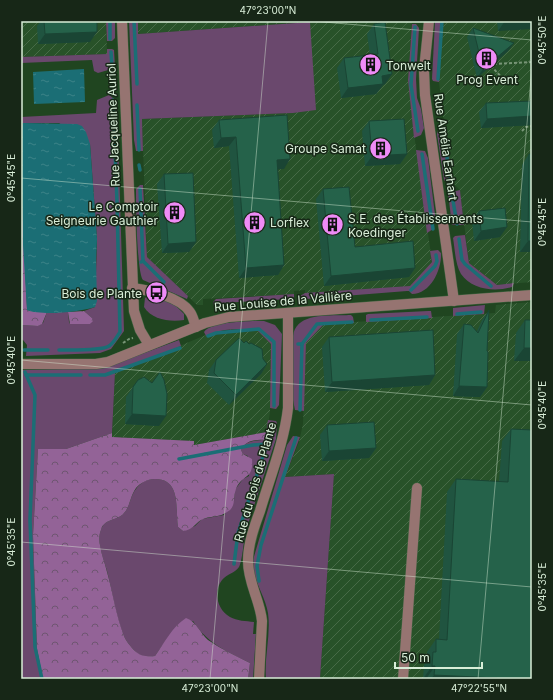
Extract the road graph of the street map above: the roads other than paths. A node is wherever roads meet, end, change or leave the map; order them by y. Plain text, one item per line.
1 (122, 21) edge
2 (428, 21) edge
3 (132, 288) junction
4 (532, 295) edge
5 (454, 301) junction
6 (288, 313) junction
7 (196, 327) junction
8 (149, 345) junction
9 (21, 364) edge
10 (417, 488) dead end
11 (259, 679) edge
12 (403, 679) edge

1 - 3 street, Rue Jacqueline Auriol
2 - 5 street, Rue Amélia Earhart
3 - 7 street
3 - 8 street, Rue Jacqueline Auriol
4 - 5 street, Rue Louise de la Vallière
5 - 6 street, Rue Louise de la Vallière
6 - 7 street, Rue Louise de la Vallière
6 - 11 street, Rue du Bois de Plante
7 - 8 street, Rue Louise de la Vallière
8 - 9 street, Rue Louise de la Vallière
10 - 12 street

